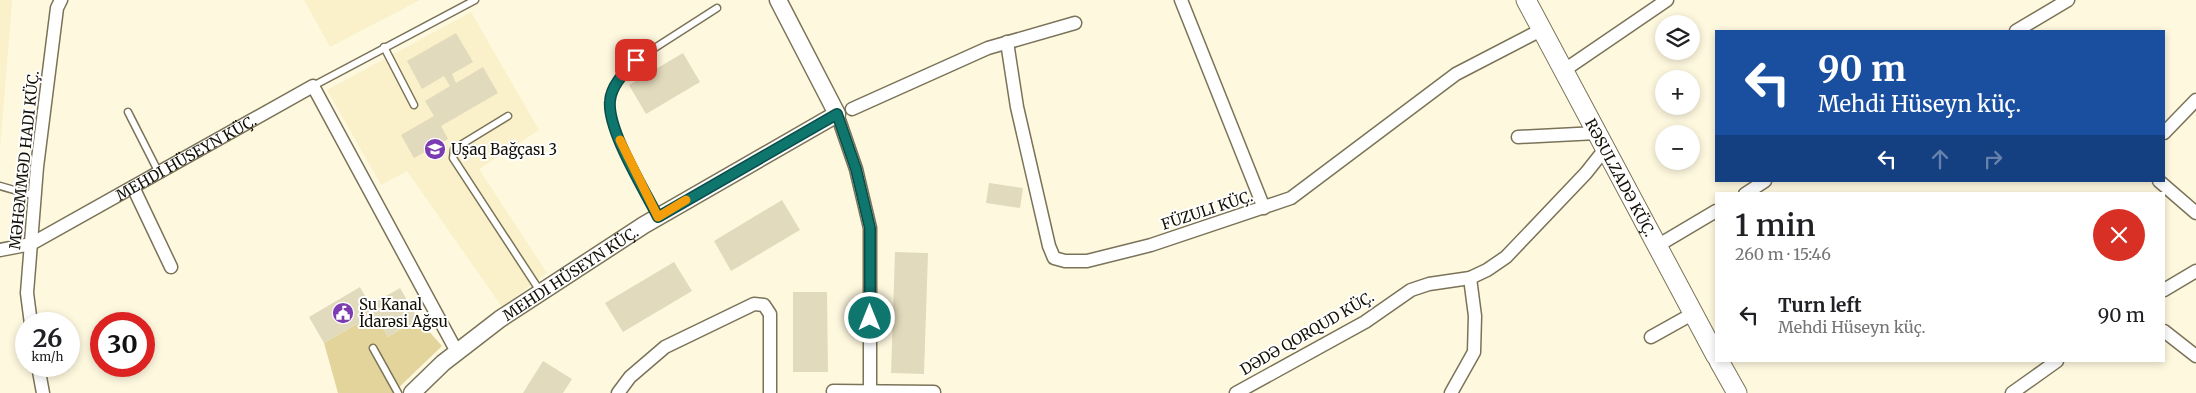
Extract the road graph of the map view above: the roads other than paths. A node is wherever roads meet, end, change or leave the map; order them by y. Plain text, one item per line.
1 (60, 0) edge
2 (475, 0) edge
3 (778, 0) edge
4 (1182, 0) edge
5 (1526, 0) edge
6 (1667, 0) edge
7 (2068, 0) edge
8 (717, 8) dead end
9 (1075, 23) dead end
10 (1541, 30) junction
11 (2018, 30) edge
12 (1007, 42) junction
13 (384, 47) junction
14 (1563, 71) junction
15 (313, 86) junction
16 (2196, 100) edge
17 (414, 105) dead end
18 (852, 109) dead end
19 (128, 112) dead end
20 (837, 114) junction
21 (508, 116) dead end
22 (2165, 132) edge
23 (1518, 137) dead end
24 (1601, 141) junction
25 (159, 173) junction
26 (1763, 182) edge
27 (2160, 182) edge
28 (0, 186) edge
29 (134, 187) junction
30 (1747, 192) edge
31 (34, 196) junction
32 (1264, 208) junction
33 (1715, 212) edge
34 (2196, 213) edge
35 (658, 217) junction
36 (31, 244) junction
37 (1657, 246) junction
38 (0, 250) edge
39 (171, 267) dead end
40 (2196, 271) edge
41 (1470, 278) junction
42 (2165, 289) edge
43 (541, 292) junction
44 (29, 312) edge
45 (1694, 314) junction
46 (2165, 332) edge
47 (1651, 337) dead end
48 (373, 348) dead end
49 (457, 352) junction
50 (1715, 354) edge
51 (2196, 356) edge
52 (1719, 362) edge
53 (2056, 362) edge
54 (40, 377) edge
55 (870, 390) junction
56 (833, 391) dead end
57 (1730, 391) edge
58 (934, 392) edge
59 (43, 393) edge
60 (398, 393) edge
61 (412, 393) edge
62 (618, 393) edge
63 (770, 393) edge
64 (1236, 393) edge
65 (1451, 393) edge
66 (2012, 393) edge

1 - 31 street, MƏHƏMMƏD HADI KÜÇ.
2 - 13 lane, MEHDI HÜSEYN KÜÇ.
3 - 20 street
4 - 32 street
5 - 10 main road, RƏSULZADƏ KÜÇ.
6 - 14 street
7 - 11 street
8 - 35 lane
9 - 12 street
10 - 14 main road, RƏSULZADƏ KÜÇ.
10 - 32 street, FÜZULI KÜÇ.
12 - 18 street
12 - 32 street, FÜZULI KÜÇ.
13 - 15 lane, MEHDI HÜSEYN KÜÇ.
13 - 17 lane
14 - 24 main road, RƏSULZADƏ KÜÇ.
15 - 25 street, MEHDI HÜSEYN KÜÇ.
15 - 49 street
16 - 22 street
19 - 25 lane
20 - 35 street, MEHDI HÜSEYN KÜÇ.
20 - 55 street
21 - 43 lane
23 - 24 street
24 - 37 main road, RƏSULZADƏ KÜÇ.
24 - 41 street, DƏDƏ QORQUD KÜÇ.
25 - 29 street, MEHDI HÜSEYN KÜÇ.
26 - 30 street
27 - 34 street
28 - 31 lane
29 - 36 street, MEHDI HÜSEYN KÜÇ.
29 - 39 street
31 - 36 street, MƏHƏMMƏD HADI KÜÇ.
33 - 37 street
35 - 43 street, MEHDI HÜSEYN KÜÇ.
36 - 38 street, MEHDI HÜSEYN KÜÇ.
36 - 44 street, MƏHƏMMƏD HADI KÜÇ.
37 - 45 main road, RƏSULZADƏ KÜÇ.
40 - 42 street
41 - 64 street, DƏDƏ QORQUD KÜÇ.
41 - 65 street
43 - 49 street, MEHDI HÜSEYN KÜÇ.
45 - 47 street
45 - 50 main road, RƏSULZADƏ KÜÇ.
46 - 51 street
48 - 60 lane
49 - 61 street, MEHDI HÜSEYN KÜÇ.
52 - 57 main road
53 - 66 street
54 - 59 street
55 - 56 street
55 - 58 street
62 - 63 street

